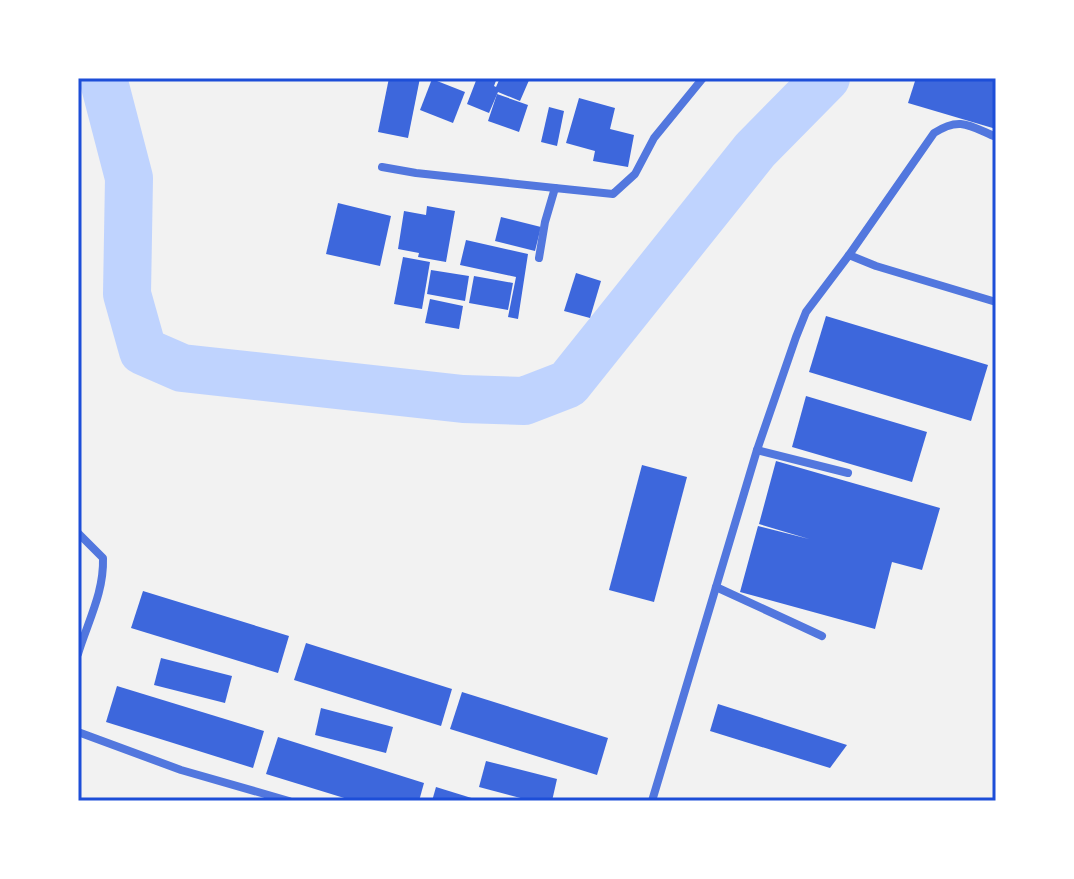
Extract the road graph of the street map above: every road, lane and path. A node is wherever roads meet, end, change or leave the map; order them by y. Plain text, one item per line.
1 (703, 78) edge
2 (996, 137) edge
3 (382, 167) dead end
4 (555, 188) junction
5 (849, 255) junction
6 (539, 258) dead end
7 (996, 302) edge
8 (757, 450) junction
9 (848, 473) dead end
10 (78, 533) edge
11 (716, 587) junction
12 (822, 636) dead end
13 (78, 654) edge
14 (78, 732) edge
15 (289, 801) edge
16 (652, 801) edge

1 - 4 street
2 - 5 street
3 - 4 street
4 - 6 street
5 - 7 street
5 - 8 street
8 - 9 street
8 - 11 street
10 - 13 street
11 - 12 street
11 - 16 street
14 - 15 street

